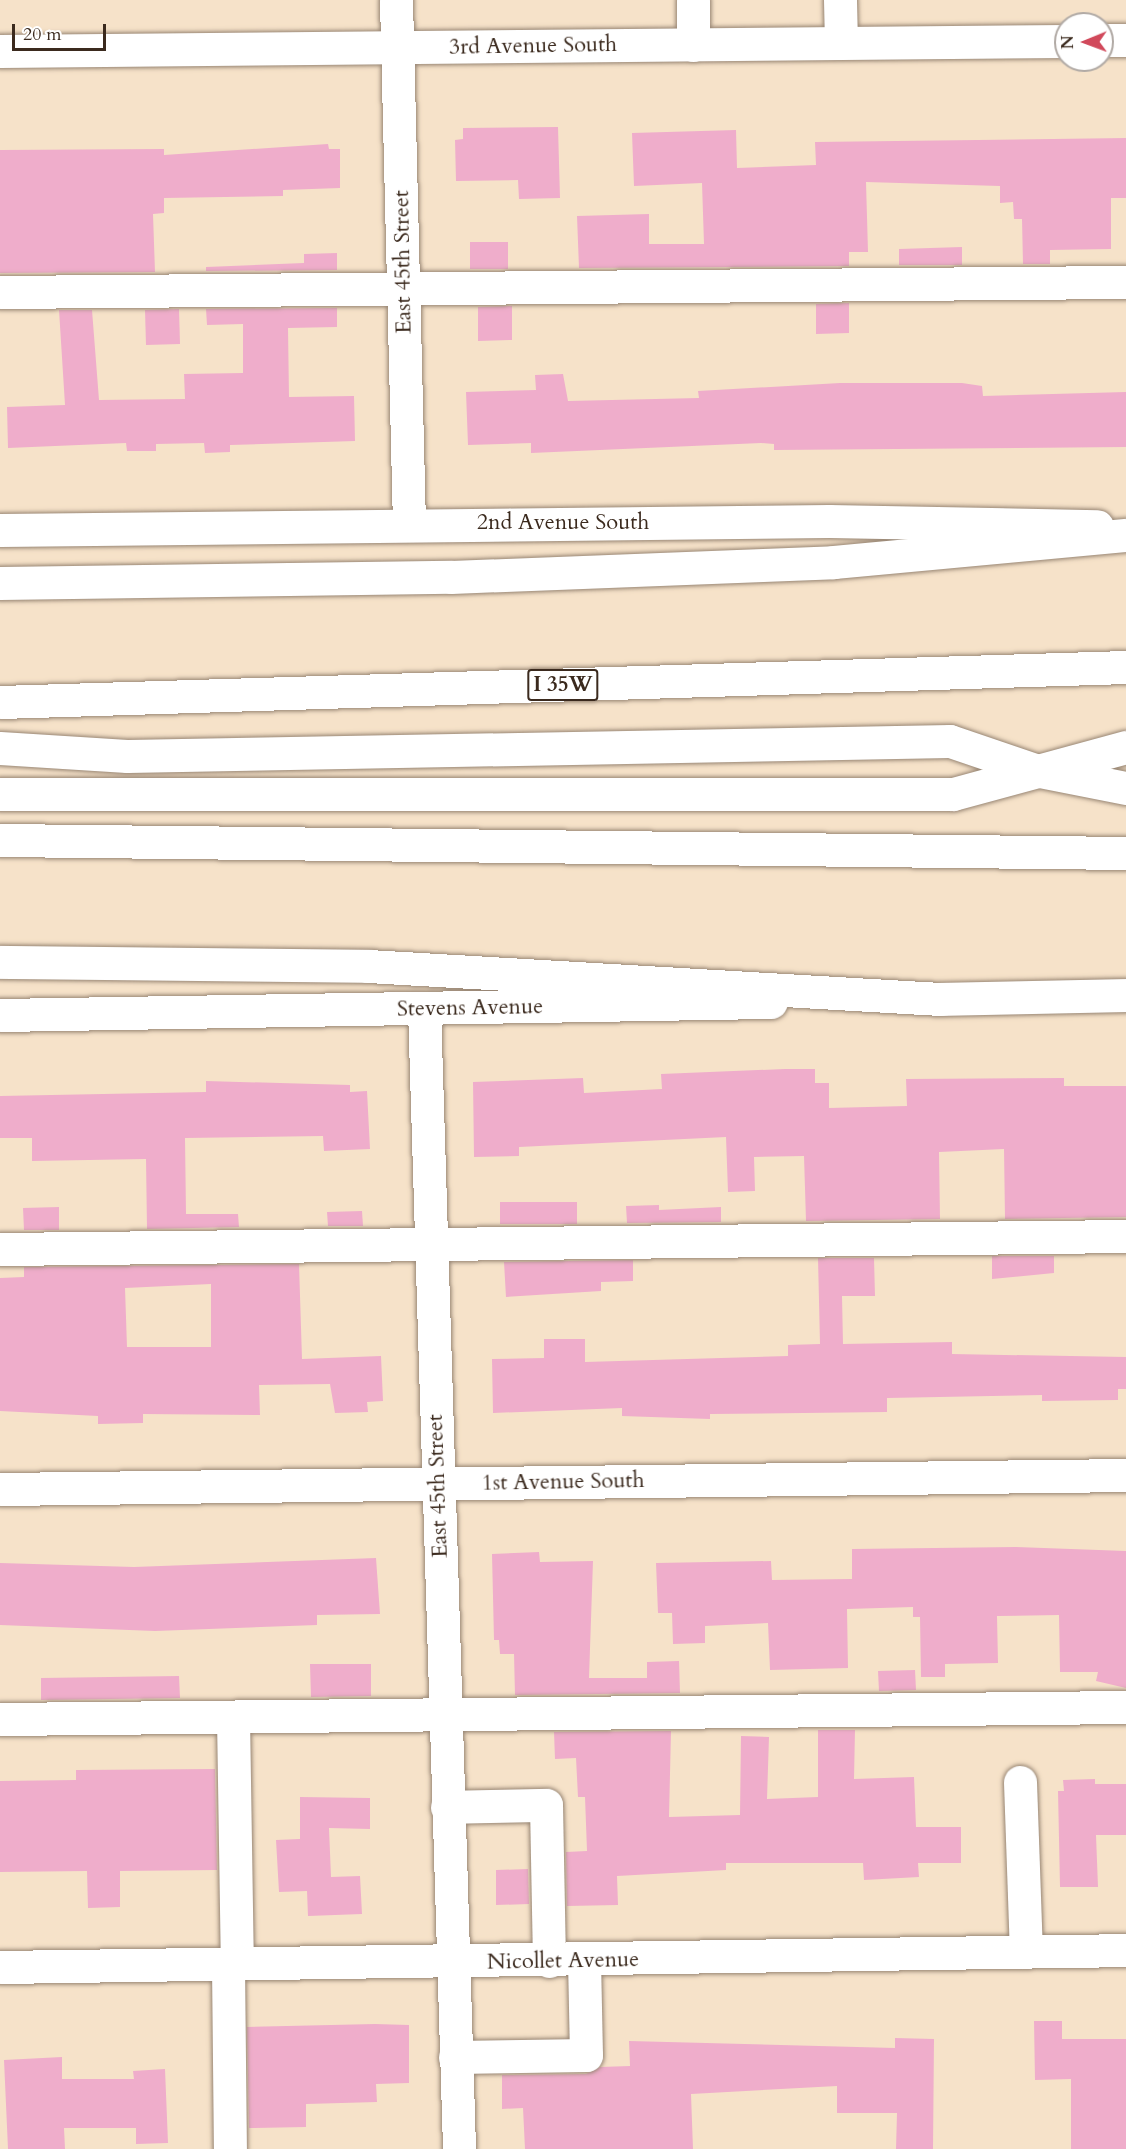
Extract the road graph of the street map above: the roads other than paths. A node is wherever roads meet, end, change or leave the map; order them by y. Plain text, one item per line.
1 (396, 0) edge
2 (693, 0) edge
3 (840, 0) edge
4 (1054, 41) edge
5 (842, 43) junction
6 (693, 45) junction
7 (397, 48) junction
8 (0, 51) edge
9 (1126, 282) edge
10 (404, 286) junction
11 (0, 292) edge
12 (409, 524) junction
13 (1126, 527) edge
14 (0, 530) edge
15 (1126, 535) edge
16 (0, 583) edge
17 (1126, 667) edge
18 (0, 702) edge
19 (1126, 747) edge
20 (0, 748) edge
21 (1035, 770) junction
22 (1126, 788) edge
23 (0, 794) edge
24 (0, 840) edge
25 (1126, 854) edge
26 (0, 962) edge
27 (1126, 995) edge
28 (941, 999) junction
29 (424, 1008) junction
30 (0, 1014) edge
31 (1126, 1236) edge
32 (430, 1242) junction
33 (0, 1249) edge
34 (1126, 1475) edge
35 (438, 1483) junction
36 (0, 1489) edge
37 (1126, 1707) edge
38 (444, 1714) junction
39 (233, 1717) junction
40 (0, 1719) edge
41 (1020, 1782) dead end
42 (447, 1807) junction
43 (1126, 1950) edge
44 (1026, 1952) junction
45 (584, 1960) junction
46 (549, 1961) junction
47 (452, 1963) junction
48 (232, 1964) junction
49 (0, 1967) edge
50 (456, 2057) junction
51 (230, 2149) edge
52 (459, 2149) edge

1 - 7 main road, East 45th Street
2 - 6 main road
3 - 5 main road
4 - 5 main road, 3rd Avenue South
5 - 6 main road, 3rd Avenue South
6 - 7 main road, 3rd Avenue South
7 - 8 main road, 3rd Avenue South
7 - 10 main road, East 45th Street
9 - 10 main road
10 - 11 main road
10 - 12 main road, East 45th Street
12 - 13 main road, 2nd Avenue South
12 - 14 main road, 2nd Avenue South
15 - 16 main road
17 - 18 main road, I 35W
19 - 21 main road
20 - 21 main road
21 - 22 main road
21 - 23 main road
24 - 25 main road
26 - 28 main road
27 - 28 main road
28 - 29 main road, Stevens Avenue
29 - 30 main road, Stevens Avenue
29 - 32 main road, East 45th Street
31 - 32 main road
32 - 33 main road
32 - 35 main road, East 45th Street
34 - 35 main road, 1st Avenue South
35 - 36 main road, 1st Avenue South
35 - 38 main road, East 45th Street
37 - 38 main road
38 - 39 main road
38 - 42 main road, East 45th Street
39 - 40 main road
39 - 48 main road
41 - 44 main road
42 - 46 main road
42 - 47 main road, East 45th Street
43 - 44 main road, Nicollet Avenue
44 - 45 main road, Nicollet Avenue
45 - 46 main road, Nicollet Avenue
45 - 50 main road
46 - 47 main road, Nicollet Avenue
47 - 48 main road, Nicollet Avenue
47 - 50 main road, East 45th Street
48 - 49 main road, Nicollet Avenue
48 - 51 main road
50 - 52 main road, East 45th Street

